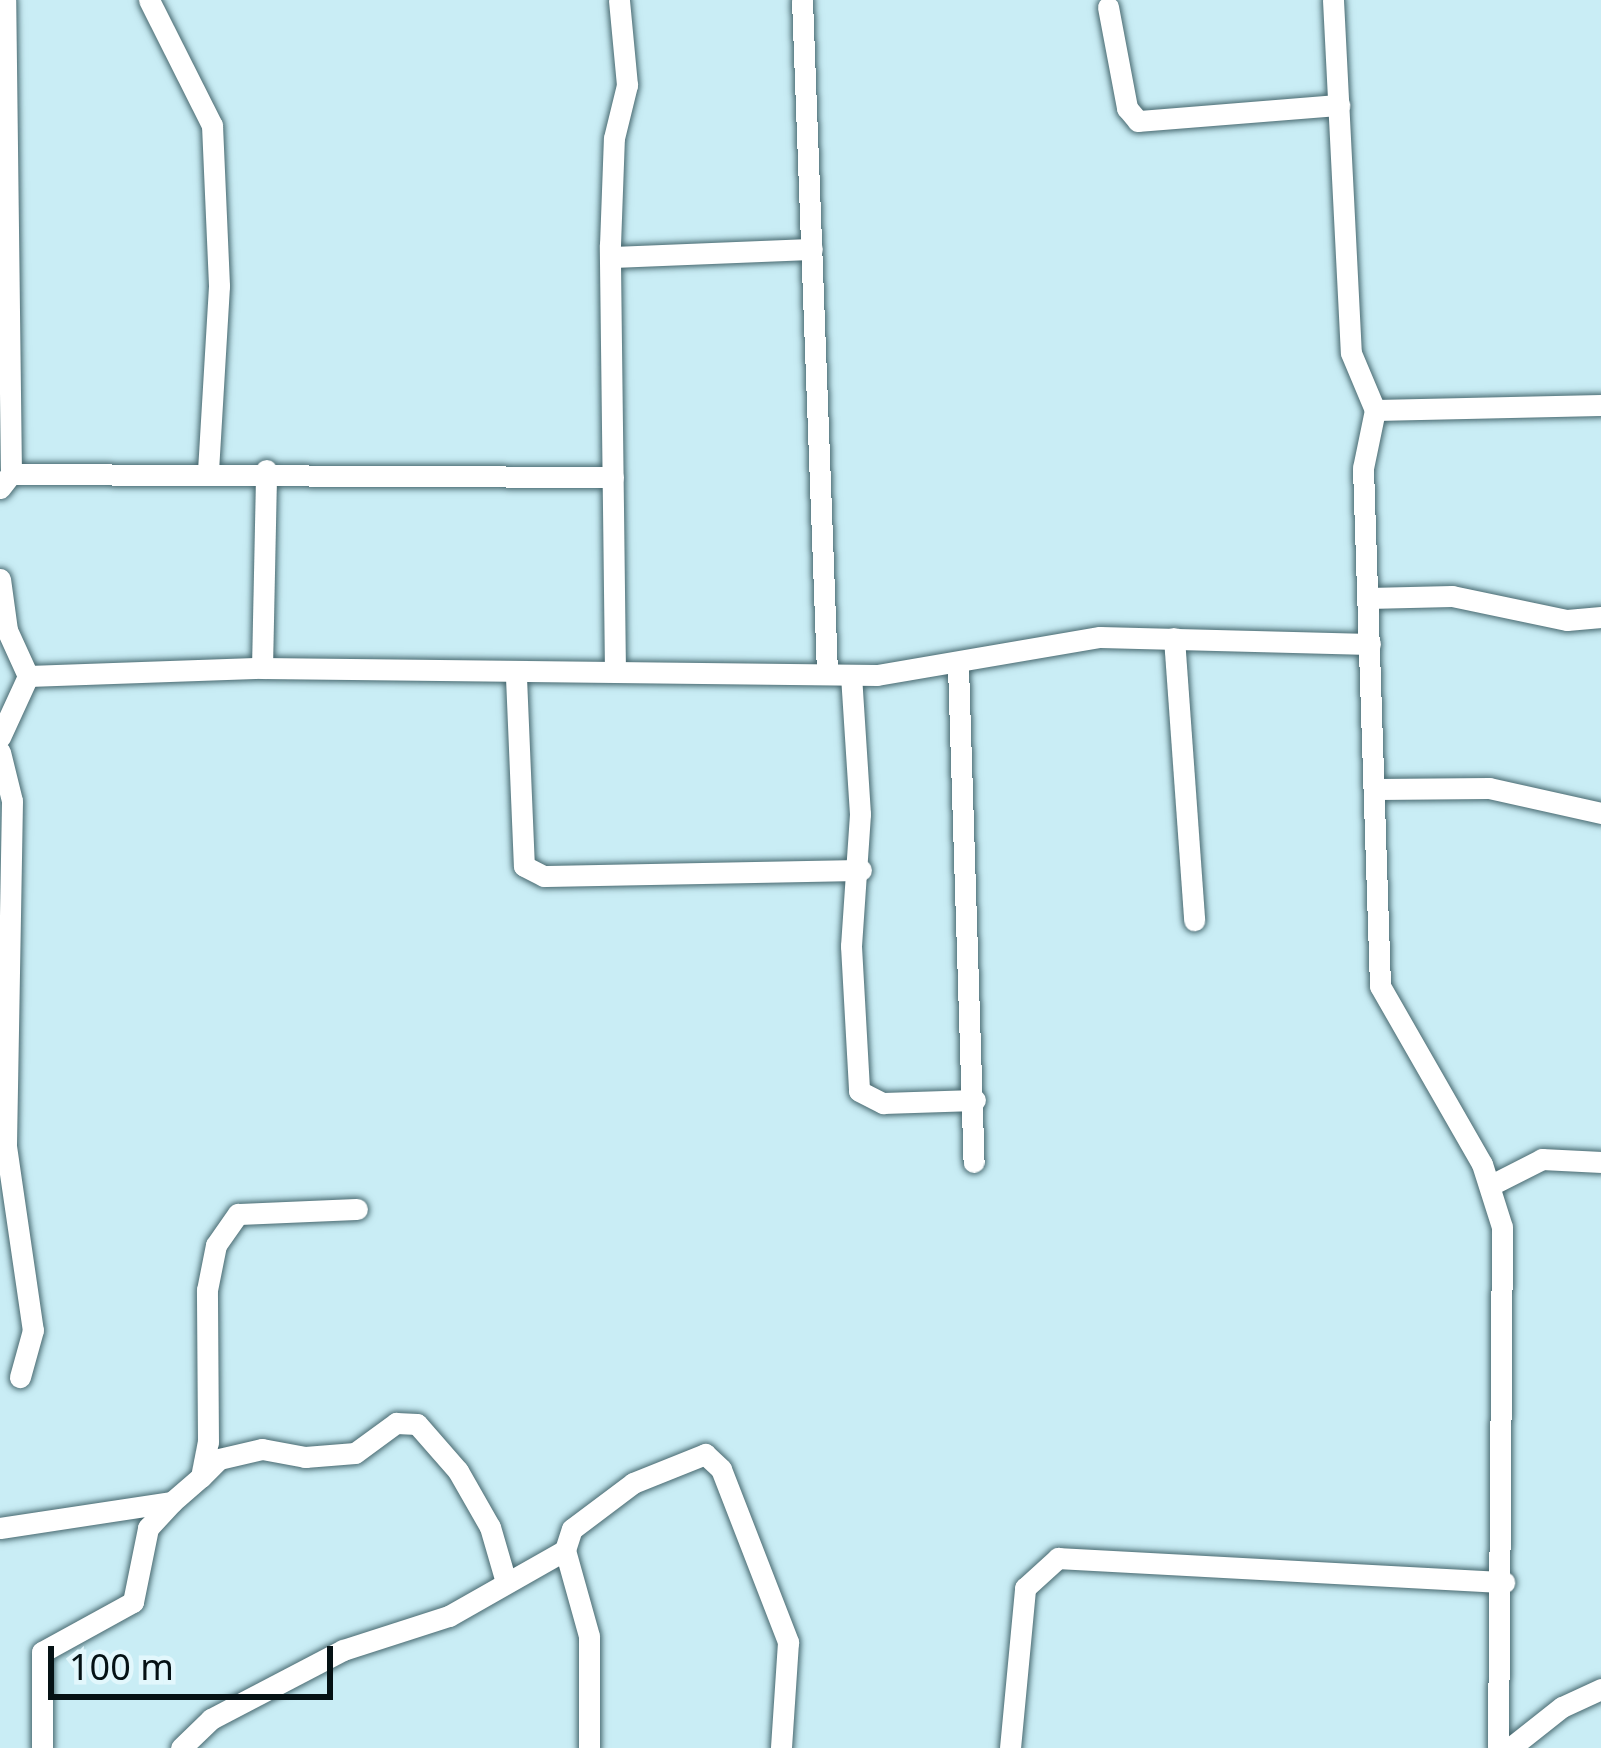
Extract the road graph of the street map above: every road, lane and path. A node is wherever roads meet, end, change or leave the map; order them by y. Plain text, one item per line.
1 (5, 0) edge
2 (149, 0) edge
3 (619, 0) edge
4 (802, 0) edge
5 (1333, 0) edge
6 (1108, 7) dead end
7 (1339, 105) junction
8 (812, 249) junction
9 (610, 257) junction
10 (1601, 406) edge
11 (1375, 410) junction
12 (5, 468) edge
13 (208, 470) junction
14 (266, 470) junction
15 (613, 477) junction
16 (0, 579) edge
17 (1368, 598) junction
18 (1601, 617) edge
19 (1174, 638) junction
20 (1370, 644) junction
21 (958, 666) junction
22 (262, 668) junction
23 (615, 672) junction
24 (839, 674) junction
25 (28, 676) junction
26 (516, 677) junction
27 (0, 737) edge
28 (0, 752) edge
29 (1378, 789) junction
30 (1601, 813) edge
31 (861, 870) junction
32 (1194, 920) dead end
33 (975, 1100) junction
34 (974, 1162) dead end
35 (1601, 1162) edge
36 (1492, 1184) junction
37 (357, 1209) dead end
38 (20, 1377) dead end
39 (201, 1477) junction
40 (172, 1502) junction
41 (0, 1528) edge
42 (565, 1550) junction
43 (506, 1582) junction
44 (1504, 1582) junction
45 (1601, 1689) edge
46 (42, 1748) edge
47 (181, 1748) edge
48 (589, 1748) edge
49 (781, 1748) edge
50 (1010, 1748) edge
51 (1498, 1748) edge
52 (1510, 1748) edge

1 - 12 street
2 - 13 street
3 - 9 street
4 - 8 street
5 - 7 street
6 - 7 street
7 - 11 street
8 - 9 street
8 - 24 street
9 - 15 street
10 - 11 street
11 - 17 street
12 - 13 street
13 - 14 street
14 - 15 street
14 - 22 street
15 - 23 street
16 - 25 street
17 - 18 street
17 - 20 street
19 - 20 street
19 - 21 street
19 - 32 street
20 - 29 street
21 - 24 street
21 - 33 street
22 - 25 street
22 - 26 street
23 - 24 street
23 - 26 street
24 - 31 street
25 - 27 street
26 - 31 street
28 - 38 street
29 - 30 street
29 - 36 street
31 - 33 street
33 - 34 street
35 - 36 street
36 - 44 street
37 - 39 street
39 - 40 street
39 - 43 street
40 - 41 street
40 - 46 street
42 - 43 street
42 - 48 street
42 - 49 street
43 - 47 street
44 - 50 street
44 - 51 street
45 - 52 street

